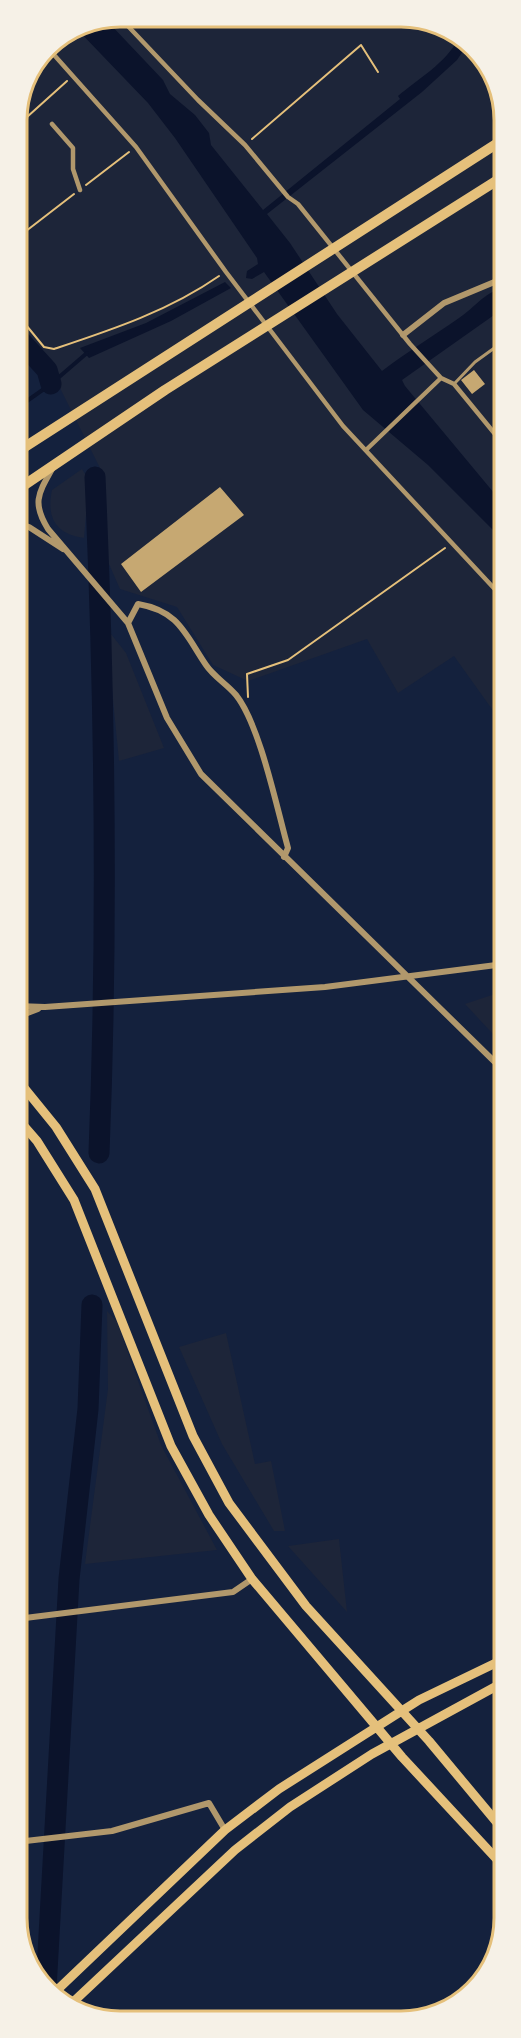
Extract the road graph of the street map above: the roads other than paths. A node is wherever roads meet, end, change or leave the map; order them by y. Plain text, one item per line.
1 (129, 27) edge
2 (54, 55) edge
3 (52, 124) dead end
4 (494, 146) edge
5 (494, 182) edge
6 (80, 190) dead end
7 (494, 282) edge
8 (403, 335) junction
9 (494, 348) edge
10 (441, 378) junction
11 (454, 384) junction
12 (494, 433) edge
13 (27, 446) edge
14 (366, 450) junction
15 (55, 464) junction
16 (27, 483) edge
17 (27, 526) edge
18 (73, 555) junction
19 (494, 588) edge
20 (128, 623) junction
21 (284, 857) junction
22 (494, 966) edge
23 (411, 978) junction
24 (27, 1006) edge
25 (45, 1007) junction
26 (27, 1013) edge
27 (494, 1061) edge
28 (27, 1091) edge
29 (27, 1130) edge
30 (252, 1579) junction
31 (27, 1618) edge
32 (494, 1664) edge
33 (494, 1687) edge
34 (401, 1711) junction
35 (376, 1726) junction
36 (417, 1728) junction
37 (391, 1743) junction
38 (494, 1819) edge
39 (225, 1830) junction
40 (27, 1841) edge
41 (494, 1856) edge
42 (60, 1989) edge
43 (76, 1999) edge

1 - 8 street
2 - 14 street
3 - 6 street
4 - 13 main road
5 - 15 main road
7 - 8 street
8 - 10 street
9 - 11 lane
10 - 11 street
10 - 14 street
11 - 12 street
14 - 19 street
15 - 16 main road
15 - 18 street
17 - 18 street
18 - 20 street
20 - 21 street
20 - 21 street
21 - 23 street
22 - 23 street
23 - 25 street
23 - 27 street
24 - 25 street
25 - 26 street
28 - 34 main road
29 - 30 main road
30 - 31 street
30 - 35 main road
32 - 34 main road
33 - 36 main road
34 - 35 main road
34 - 36 main road
35 - 37 main road
35 - 39 main road
36 - 37 main road
36 - 38 main road
37 - 41 main road
37 - 43 main road
39 - 40 street
39 - 42 main road

